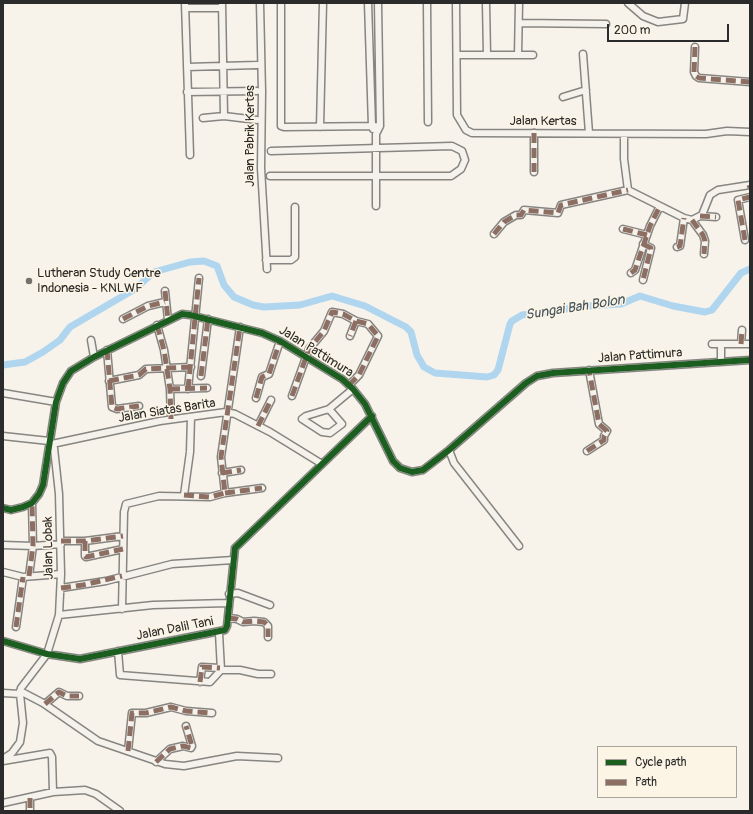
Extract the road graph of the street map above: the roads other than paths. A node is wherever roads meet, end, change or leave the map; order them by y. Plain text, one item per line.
1 (260, 3) edge
2 (322, 3) edge
3 (368, 3) edge
4 (378, 3) edge
5 (427, 3) edge
6 (456, 3) edge
7 (486, 3) edge
8 (519, 3) edge
9 (628, 3) edge
10 (685, 3) edge
11 (222, 5) edge
12 (281, 5) dead end
13 (185, 6) edge
14 (518, 23) junction
15 (606, 24) dead end
16 (369, 43) junction
17 (379, 43) junction
18 (695, 48) dead end
19 (583, 54) dead end
20 (457, 55) junction
21 (487, 55) junction
22 (518, 55) junction
23 (533, 55) dead end
24 (257, 65) dead end
25 (223, 66) junction
26 (187, 67) junction
27 (750, 82) edge
28 (586, 90) junction
29 (257, 91) dead end
30 (187, 92) junction
31 (223, 92) junction
32 (563, 97) dead end
33 (224, 116) junction
34 (203, 118) dead end
35 (257, 120) dead end
36 (428, 122) dead end
37 (372, 126) junction
38 (380, 126) junction
39 (320, 127) junction
40 (750, 132) edge
41 (534, 133) junction
42 (589, 133) junction
43 (376, 134) junction
44 (624, 134) junction
45 (376, 148) junction
46 (272, 151) dead end
47 (190, 155) dead end
48 (534, 172) dead end
49 (270, 176) dead end
50 (376, 178) junction
51 (750, 186) edge
52 (628, 190) junction
53 (750, 197) edge
54 (376, 206) dead end
55 (660, 206) junction
56 (295, 207) dead end
57 (700, 216) junction
58 (716, 217) dead end
59 (684, 218) junction
60 (692, 220) junction
61 (624, 229) dead end
62 (494, 234) dead end
63 (647, 235) junction
64 (742, 236) dead end
65 (643, 244) junction
66 (677, 247) dead end
67 (704, 254) dead end
68 (266, 260) junction
69 (267, 269) dead end
70 (631, 273) dead end
71 (199, 278) dead end
72 (643, 280) dead end
73 (165, 291) dead end
74 (166, 302) junction
75 (196, 316) junction
76 (123, 318) dead end
77 (208, 319) junction
78 (168, 320) junction
79 (356, 320) junction
80 (157, 325) junction
81 (240, 326) junction
82 (742, 330) dead end
83 (350, 336) dead end
84 (91, 340) dead end
85 (280, 341) junction
86 (712, 344) dead end
87 (741, 344) junction
88 (750, 344) edge
89 (721, 345) junction
90 (107, 350) junction
91 (94, 357) junction
92 (306, 357) junction
93 (750, 360) edge
94 (721, 362) junction
95 (190, 366) junction
96 (166, 367) junction
97 (589, 370) junction
98 (202, 376) dead end
99 (109, 382) junction
100 (351, 387) junction
101 (207, 388) dead end
102 (170, 389) junction
103 (188, 389) junction
104 (3, 393) edge
105 (292, 396) dead end
106 (256, 398) dead end
107 (271, 400) dead end
108 (56, 402) junction
109 (139, 406) dead end
110 (329, 409) junction
111 (226, 412) junction
112 (372, 416) junction
113 (191, 417) junction
114 (171, 419) junction
115 (258, 426) junction
116 (3, 436) edge
117 (50, 442) junction
118 (448, 451) junction
119 (587, 451) dead end
120 (322, 464) junction
121 (241, 470) dead end
122 (222, 473) junction
123 (262, 488) dead end
124 (225, 493) junction
125 (184, 495) junction
126 (32, 503) junction
127 (3, 508) edge
128 (123, 536) junction
129 (85, 541) junction
130 (61, 542) junction
131 (3, 546) edge
132 (33, 546) junction
133 (519, 546) dead end
134 (123, 549) junction
135 (233, 560) junction
136 (3, 572) edge
137 (61, 574) junction
138 (26, 576) junction
139 (122, 576) junction
140 (61, 588) junction
141 (229, 594) junction
142 (228, 603) junction
143 (270, 605) dead end
144 (122, 609) junction
145 (59, 616) junction
146 (228, 618) junction
147 (16, 627) dead end
148 (219, 633) junction
149 (268, 637) dead end
150 (3, 641) edge
151 (118, 652) junction
152 (47, 654) junction
153 (220, 669) junction
154 (271, 674) dead end
155 (200, 682) junction
156 (3, 692) edge
157 (20, 693) junction
158 (79, 696) dead end
159 (45, 704) junction
160 (212, 713) dead end
161 (186, 726) dead end
162 (128, 751) junction
163 (278, 758) dead end
164 (3, 760) edge
165 (156, 762) junction
166 (53, 792) junction
167 (30, 798) junction
168 (3, 803) edge
169 (30, 811) edge
170 (120, 811) edge

1 - 68 street, Jalan Pabrik Kertas
2 - 39 street
3 - 16 street
4 - 17 street
5 - 36 street
6 - 20 street, Jalan Kertas
7 - 21 street
8 - 14 street
9 - 10 street
11 - 13 street
11 - 25 street
12 - 39 street
13 - 26 street
14 - 15 street
14 - 22 street
16 - 17 street
16 - 37 street
17 - 38 street
18 - 27 street
19 - 28 street
20 - 21 street
20 - 41 street, Jalan Kertas
21 - 22 street
22 - 23 street
24 - 25 street
25 - 26 street
25 - 31 street
26 - 30 street
28 - 32 street
28 - 42 street
29 - 31 street
30 - 31 street
30 - 47 street
31 - 33 street
33 - 34 street
33 - 35 street
37 - 38 street
37 - 39 street
37 - 43 street
38 - 43 street
40 - 44 street, Jalan Kertas
41 - 42 street, Jalan Kertas
41 - 48 street
42 - 44 street, Jalan Kertas
43 - 45 street
44 - 52 street
45 - 46 street
45 - 50 street
45 - 50 street
49 - 50 street
50 - 54 street
51 - 57 street
52 - 55 street
52 - 62 street
53 - 64 street
55 - 59 street
55 - 63 street
56 - 68 street
57 - 58 street
57 - 60 street
59 - 60 street
59 - 66 street
60 - 67 street
61 - 63 street
63 - 65 street
65 - 70 street
65 - 72 street
68 - 69 street, Jalan Pabrik Kertas
71 - 75 street
73 - 74 street
74 - 76 street
74 - 78 street
75 - 77 street, Jalan Pattimura
75 - 78 street, Jalan Pattimura
75 - 95 street
77 - 81 street, Jalan Pattimura
77 - 98 street
78 - 80 street, Jalan Pattimura
79 - 83 street
79 - 92 street
79 - 100 street
80 - 90 street, Jalan Pattimura
80 - 96 street
81 - 85 street, Jalan Pattimura
81 - 111 street
82 - 87 street
84 - 91 street
85 - 92 street, Jalan Pattimura
85 - 106 street
86 - 89 street
87 - 88 street
87 - 89 street
89 - 94 street
90 - 91 street, Jalan Pattimura
90 - 99 street
91 - 108 street, Jalan Pattimura
92 - 100 street, Jalan Pattimura
92 - 105 street
93 - 94 street, Jalan Pattimura
94 - 97 street, Jalan Pattimura
95 - 96 street
95 - 103 street
96 - 99 street
96 - 102 street
97 - 118 street, Jalan Pattimura
97 - 119 street
99 - 109 street
100 - 110 street
100 - 112 street, Jalan Pattimura
101 - 103 street
102 - 103 street
102 - 114 street
104 - 108 street
107 - 115 street
108 - 117 street, Jalan Pattimura
110 - 110 street
111 - 113 street, Jalan Siatas Barita
111 - 115 street, Jalan Siatas Barita
111 - 122 street
112 - 118 street, Jalan Pattimura
112 - 120 street, Jalan Dalil Tani
113 - 114 street, Jalan Siatas Barita
113 - 125 street
114 - 117 street, Jalan Siatas Barita
115 - 120 street, Jalan Siatas Barita
116 - 117 street, Jalan Siatas Barita
117 - 126 street, Jalan Pattimura
117 - 130 street, Jalan Lobak
118 - 133 street
120 - 135 street, Jalan Dalil Tani
121 - 122 street
122 - 124 street
123 - 124 street
124 - 125 street
125 - 128 street
126 - 127 street
126 - 132 street
128 - 129 street
128 - 134 street
129 - 130 street
129 - 134 street
130 - 132 street
130 - 137 street, Jalan Lobak
131 - 132 street
132 - 138 street
134 - 139 street
135 - 139 street
135 - 141 street, Jalan Dalil Tani
136 - 138 street
137 - 138 street
137 - 140 street, Jalan Lobak
138 - 147 street
139 - 140 street
139 - 144 street
140 - 145 street, Jalan Lobak
141 - 142 street, Jalan Dalil Tani
141 - 143 street
142 - 144 street
142 - 146 street, Jalan Dalil Tani
144 - 145 street
145 - 152 street, Jalan Lobak
146 - 148 street, Jalan Dalil Tani
146 - 149 street
148 - 151 street, Jalan Dalil Tani
148 - 153 street
150 - 152 street, Jalan Dalil Tani
151 - 152 street, Jalan Dalil Tani
151 - 155 street
152 - 157 street
153 - 154 street
153 - 155 street
153 - 155 street
156 - 157 street
157 - 159 street
157 - 164 street
158 - 159 street
159 - 162 street
160 - 162 street
161 - 165 street
162 - 165 street
163 - 165 street
164 - 166 street
166 - 167 street
166 - 170 street
167 - 168 street
167 - 169 street

